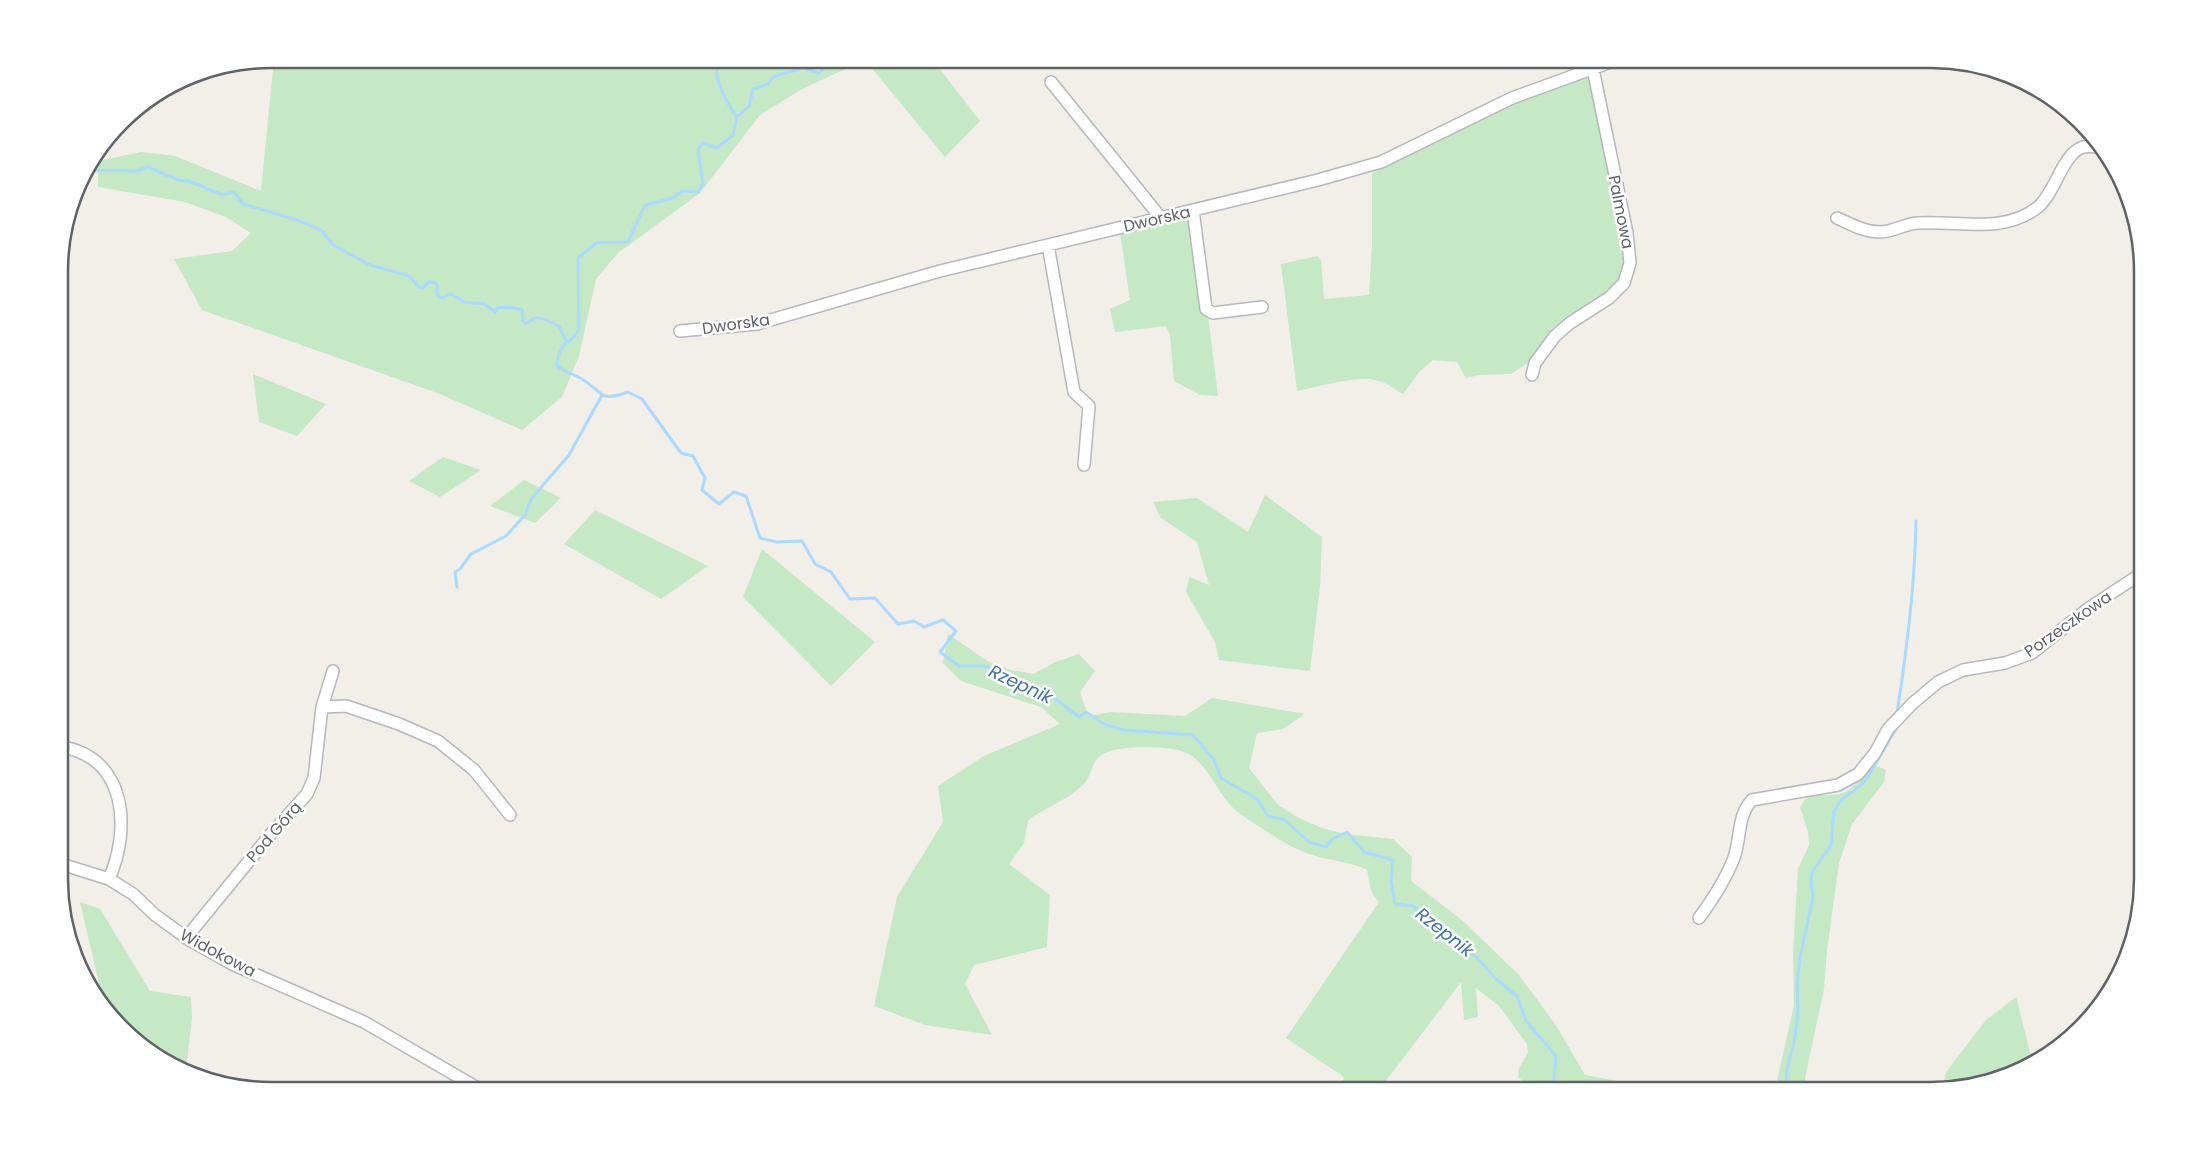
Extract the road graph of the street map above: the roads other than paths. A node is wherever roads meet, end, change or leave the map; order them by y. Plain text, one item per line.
1 (1593, 69) joint
2 (1051, 82) dead end
3 (2093, 146) edge
4 (1193, 210) junction
5 (1161, 218) junction
6 (1837, 218) dead end
7 (1048, 245) junction
8 (1262, 307) dead end
9 (680, 331) dead end
10 (1532, 375) dead end
11 (1084, 465) dead end
12 (2134, 578) edge
13 (333, 671) dead end
14 (322, 708) junction
15 (68, 749) edge
16 (510, 815) dead end
17 (68, 866) edge
18 (109, 879) junction
19 (1699, 918) dead end
20 (186, 938) junction
21 (467, 1082) edge

1 - 4 street, Dworska
1 - 10 street, Palmowa
2 - 5 street
3 - 6 street
4 - 5 street, Dworska
4 - 8 street
5 - 7 street, Dworska
7 - 9 street, Dworska
7 - 11 street
12 - 19 street, Porzeczkowa
13 - 14 street, Pod Górą
14 - 16 street
14 - 20 street, Pod Górą
15 - 18 street
17 - 18 street, Widokowa
18 - 20 street, Widokowa
20 - 21 street, Widokowa

